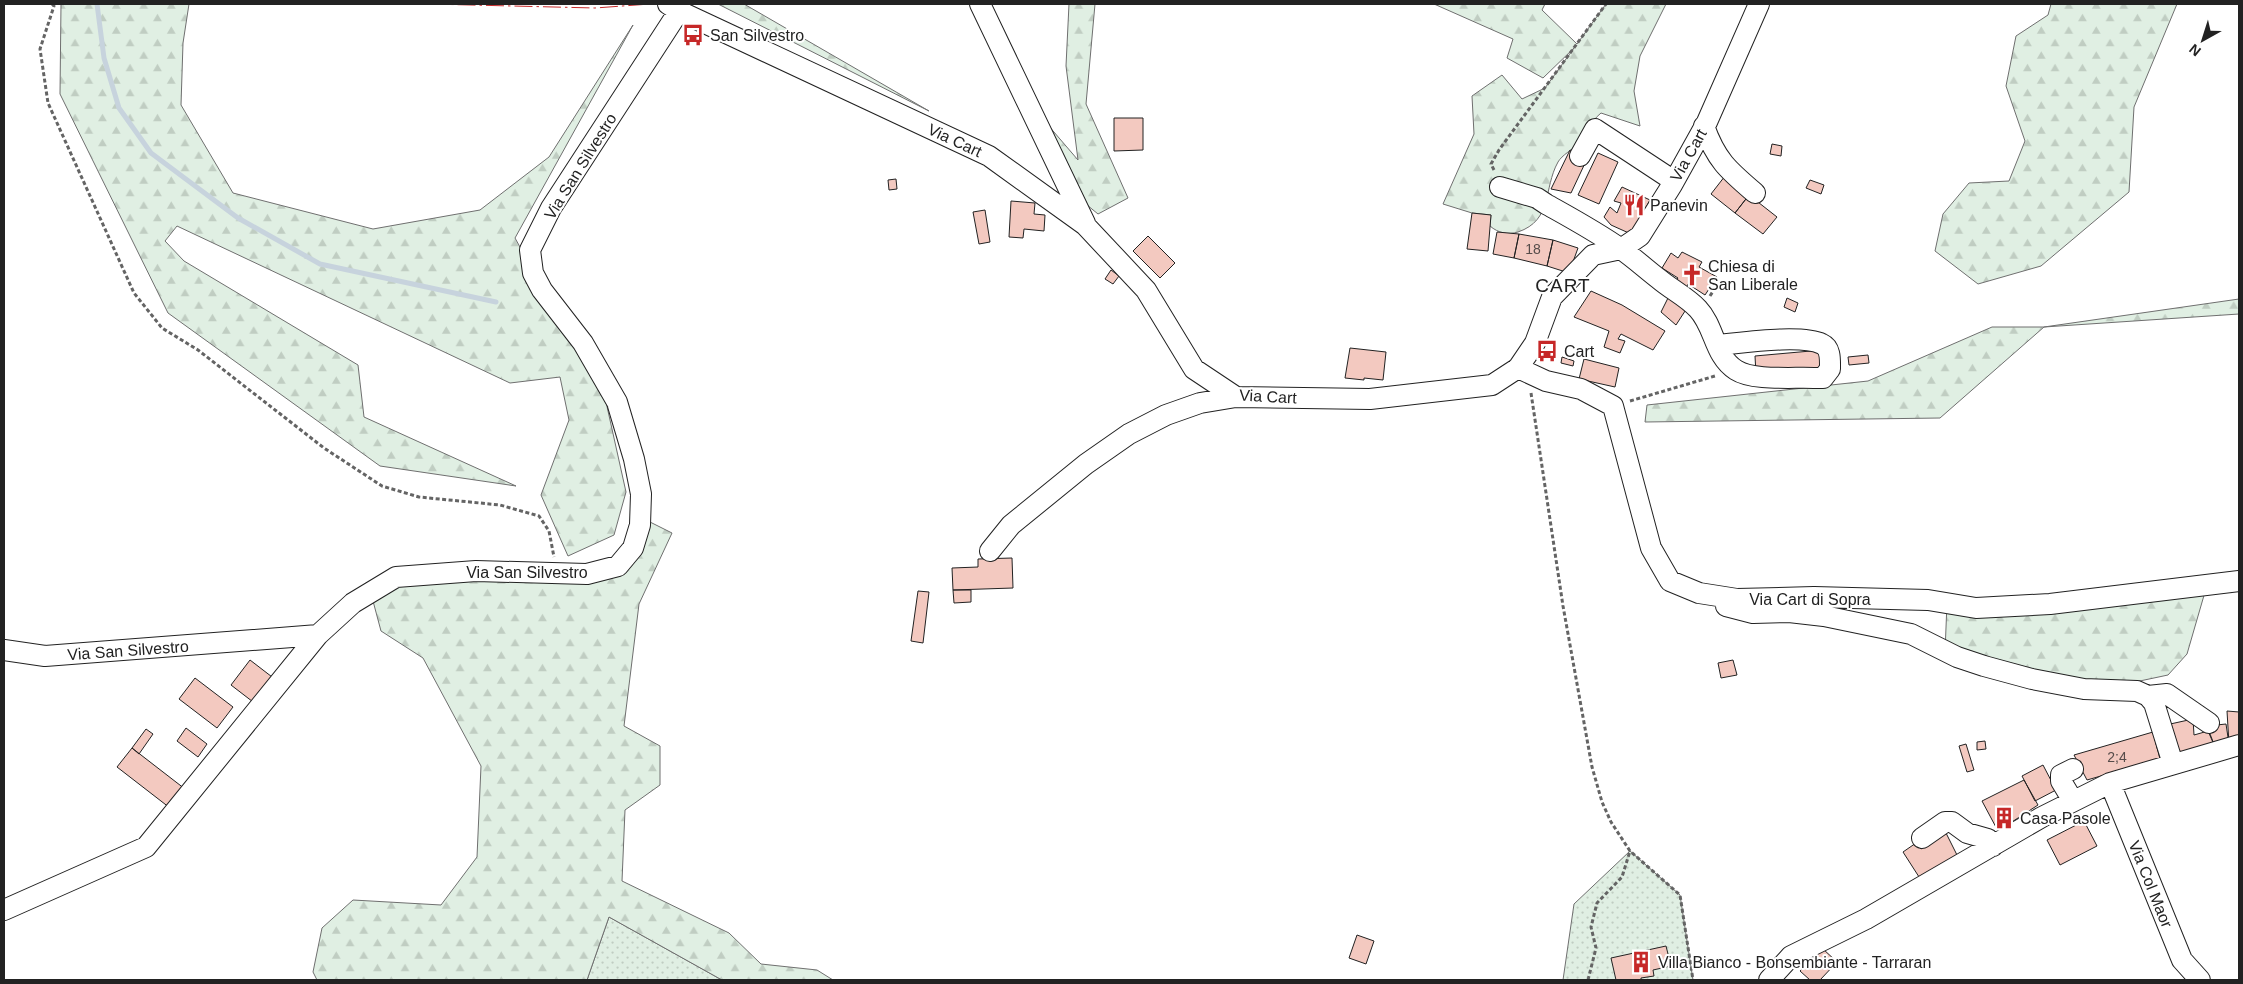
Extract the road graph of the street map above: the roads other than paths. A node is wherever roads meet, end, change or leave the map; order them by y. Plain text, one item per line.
1 (980, 4) edge
2 (1759, 4) edge
3 (674, 7) edge
4 (1704, 126) junction
5 (1580, 156) dead end
6 (1674, 181) junction
7 (1500, 187) road end
8 (1755, 193) dead end
9 (1085, 225) junction
10 (1621, 249) junction
11 (1717, 345) junction
12 (1518, 368) junction
13 (1236, 398) junction
14 (990, 552) dead end
15 (1670, 581) junction
16 (2239, 581) edge
17 (318, 635) junction
18 (4, 650) edge
19 (2148, 696) junction
20 (2209, 723) dead end
21 (2239, 744) edge
22 (2173, 764) junction
23 (2073, 769) dead end
24 (2110, 783) junction
25 (2073, 801) junction
26 (1922, 838) dead end
27 (1993, 846) junction
28 (4, 910) edge
29 (1773, 978) edge
30 (2200, 980) edge

1 - 9 street
2 - 4 street, Via Cart
3 - 9 street, Via Cart
3 - 17 street, Via San Silvestro
4 - 6 street, Via Cart
4 - 8 street
5 - 6 street
6 - 10 street, Via Cart
7 - 10 street
9 - 13 street, Via Cart
10 - 11 street
10 - 12 street, Via Cart
11 - 11 street
12 - 13 street, Via Cart
12 - 15 street
13 - 14 street
15 - 16 street, Via Cart di Sopra
15 - 19 street
17 - 18 street, Via San Silvestro
17 - 28 street
19 - 20 street
19 - 22 street
21 - 22 street
22 - 24 street
23 - 25 street
24 - 25 street
24 - 30 street, Via Col Maor
25 - 27 street
26 - 27 street
27 - 29 street

